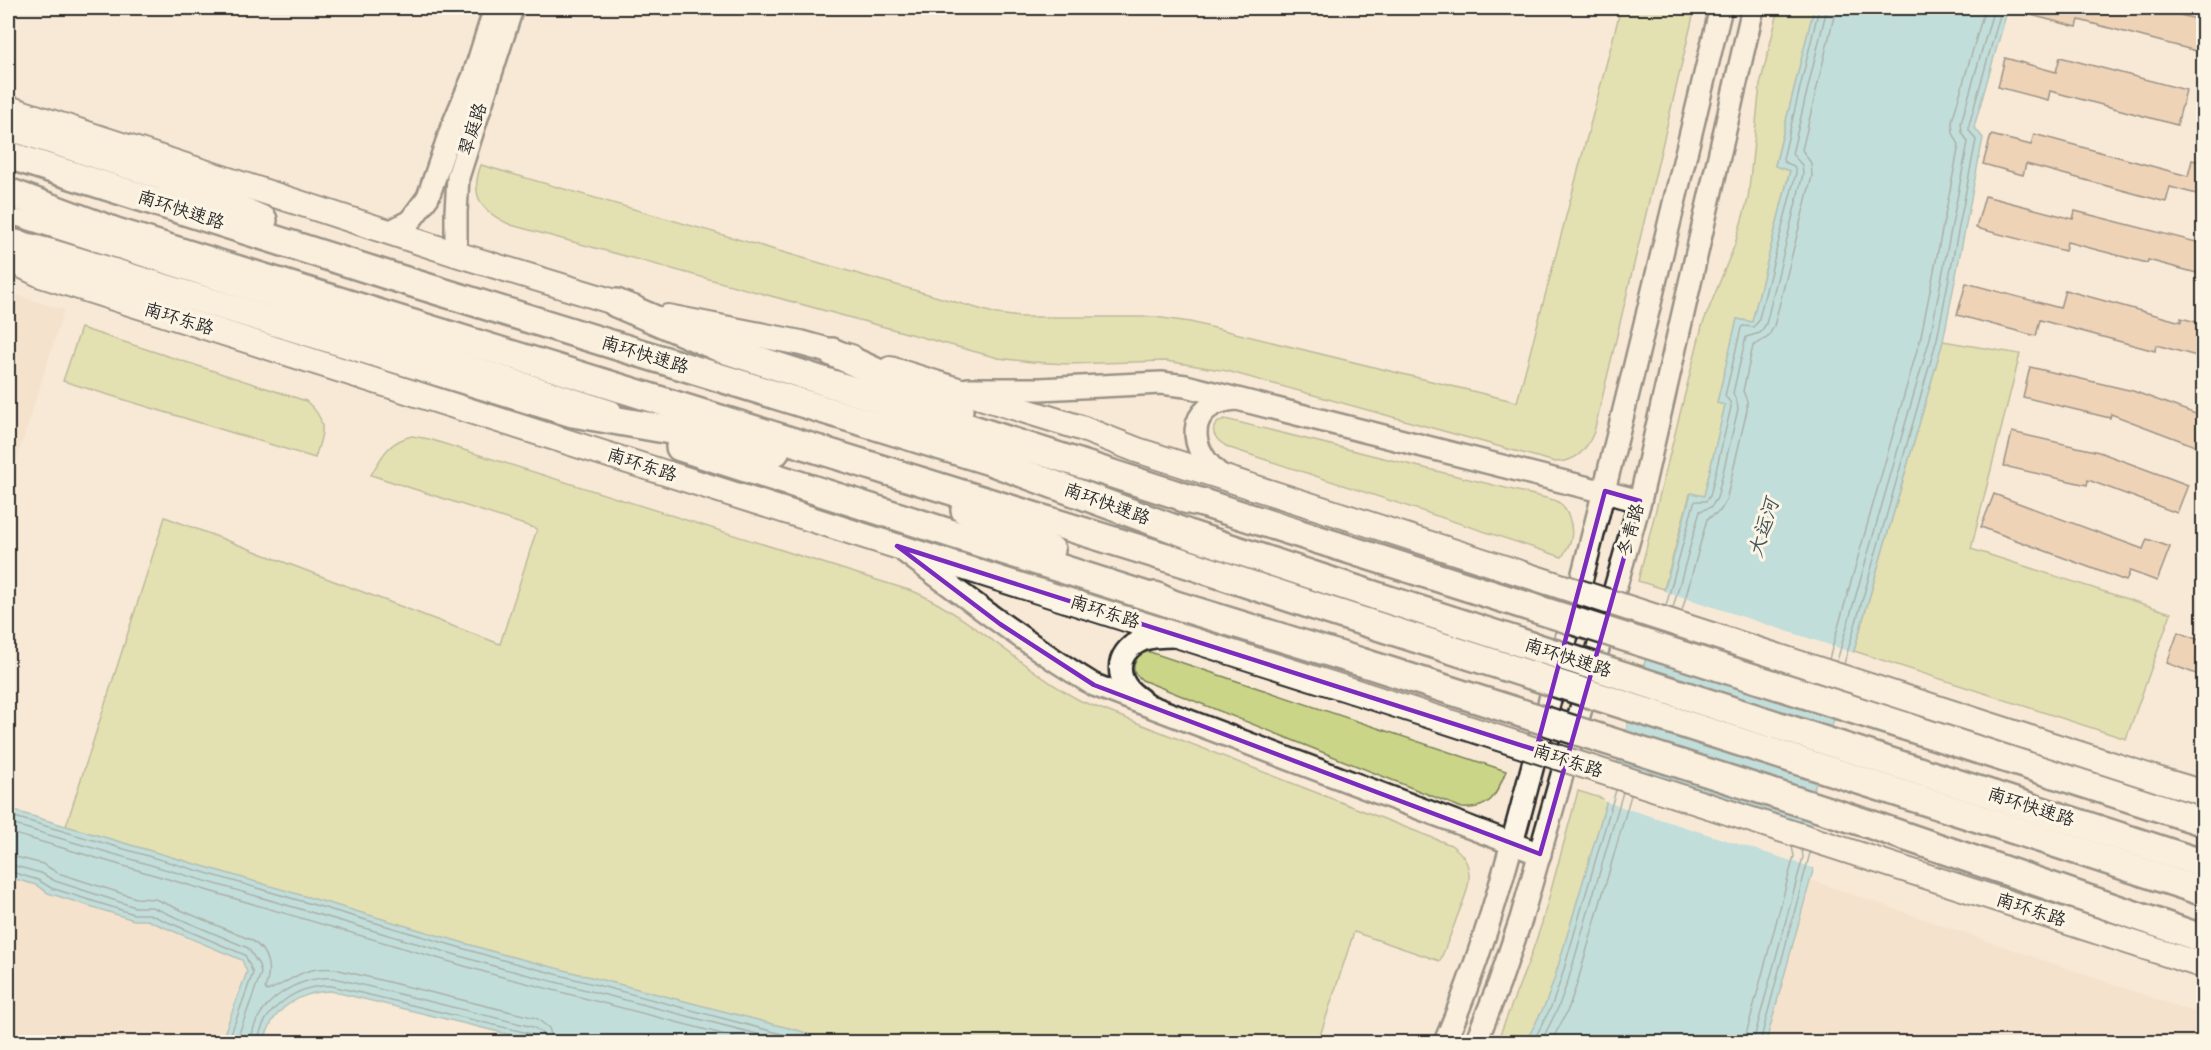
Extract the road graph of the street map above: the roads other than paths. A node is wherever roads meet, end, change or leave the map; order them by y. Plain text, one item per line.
1 (495, 8) edge
2 (512, 8) edge
3 (1721, 8) edge
4 (1753, 8) edge
5 (8, 108) edge
6 (8, 126) edge
7 (8, 155) edge
8 (8, 192) edge
9 (8, 208) edge
10 (8, 215) edge
11 (255, 217) junction
12 (116, 232) junction
13 (389, 232) junction
14 (8, 242) edge
15 (456, 254) junction
16 (8, 260) edge
17 (390, 276) junction
18 (616, 303) junction
19 (832, 352) junction
20 (585, 376) junction
21 (957, 388) junction
22 (1237, 399) junction
23 (573, 413) junction
24 (693, 434) junction
25 (802, 458) junction
26 (1069, 460) junction
27 (990, 461) junction
28 (1223, 477) junction
29 (1090, 481) junction
30 (1605, 491) junction
31 (1640, 501) junction
32 (1203, 503) junction
33 (965, 510) junction
34 (897, 546) junction
35 (1188, 564) junction
36 (1172, 604) junction
37 (1181, 636) junction
38 (1153, 708) junction
39 (2083, 783) junction
40 (2204, 793) edge
41 (2204, 822) edge
42 (2204, 839) edge
43 (1511, 844) junction
44 (1540, 854) junction
45 (2138, 862) junction
46 (2204, 864) edge
47 (2204, 892) edge
48 (2204, 902) edge
49 (2204, 939) edge
50 (2204, 966) edge
51 (1445, 1042) edge
52 (1476, 1042) edge

1 - 13 main road, 翠庭路
2 - 15 main road, 翠庭路
3 - 30 main road, 冬青路
4 - 31 main road, 冬青路
5 - 13 main road
6 - 11 highway
7 - 17 highway, 南环快速路
8 - 12 highway, 南环快速路
9 - 12 street
10 - 24 street
11 - 17 highway
11 - 29 highway
12 - 20 highway, 南环快速路
13 - 15 main road
14 - 23 highway
15 - 18 main road
16 - 34 main road, 南环东路
17 - 27 highway, 南环快速路
18 - 19 main road
18 - 26 highway
19 - 21 main road
19 - 26 highway
20 - 25 highway, 南环快速路
20 - 35 highway, 南环快速路
21 - 22 main road
21 - 28 main road
22 - 28 main road
22 - 30 main road
23 - 24 highway
23 - 36 highway
24 - 25 highway
25 - 33 highway, 南环快速路
26 - 32 highway
27 - 29 highway
27 - 45 highway, 南环快速路, bridge
28 - 40 main road, bridge
29 - 32 highway
30 - 31 main road
30 - 43 main road, 冬青路
31 - 44 main road, 冬青路
32 - 39 highway, bridge
33 - 35 highway, 南环快速路
33 - 36 highway
34 - 37 main road, 南环东路
34 - 38 main road
35 - 45 highway, 南环快速路, bridge
36 - 49 highway, bridge
37 - 38 main road
37 - 50 main road, 南环东路, bridge
38 - 43 main road
39 - 41 highway
39 - 42 highway
43 - 44 main road
43 - 51 main road, 冬青路
44 - 52 main road, 冬青路
45 - 46 highway, 南环快速路
45 - 47 highway, 南环快速路
45 - 48 highway

